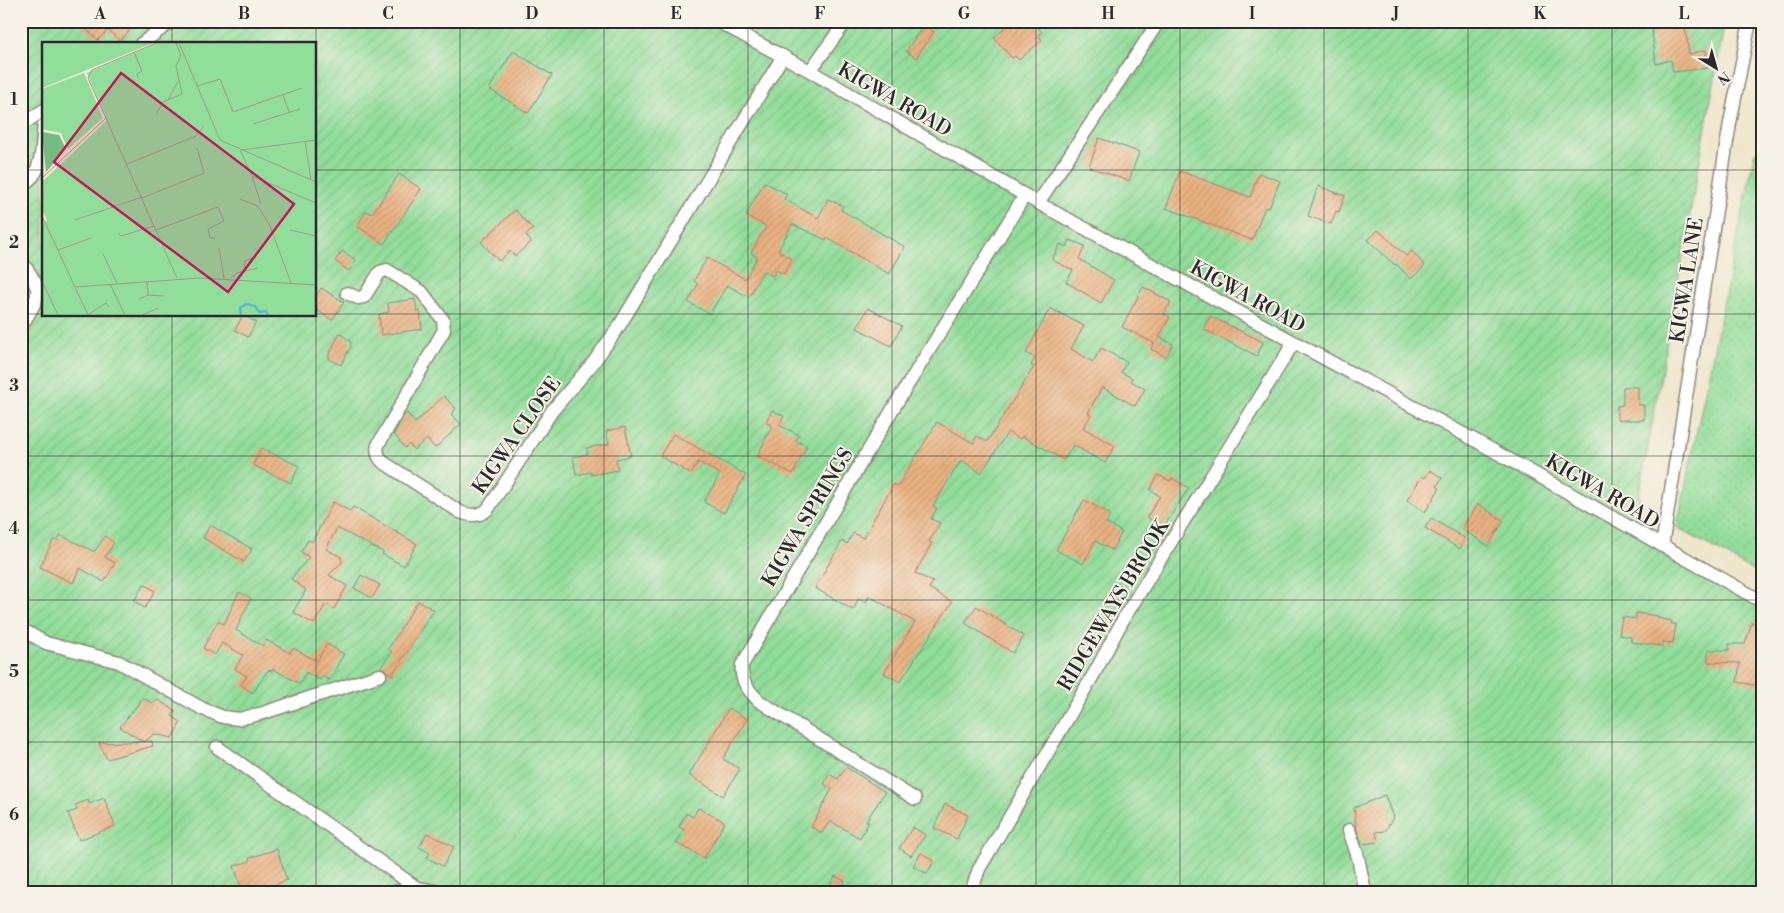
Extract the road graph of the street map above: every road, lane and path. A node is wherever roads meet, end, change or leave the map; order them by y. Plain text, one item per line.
1 (172, 21) edge
2 (717, 21) edge
3 (846, 21) edge
4 (1159, 21) edge
5 (1750, 21) edge
6 (145, 42) edge
7 (783, 56) junction
8 (810, 71) junction
9 (42, 111) edge
10 (21, 125) edge
11 (42, 144) edge
12 (21, 187) edge
13 (1024, 195) junction
14 (1038, 203) junction
15 (21, 261) edge
16 (347, 293) dead end
17 (21, 327) edge
18 (1294, 342) junction
19 (1662, 546) junction
20 (1763, 602) edge
21 (21, 628) edge
22 (380, 675) dead end
23 (217, 747) dead end
24 (916, 799) dead end
25 (1349, 830) dead end
26 (417, 888) junction
27 (395, 892) edge
28 (441, 892) edge
29 (970, 892) edge
30 (1365, 892) edge

1 - 6 street
2 - 7 street, KIGWA ROAD
3 - 8 street
4 - 14 street
5 - 19 street, KIGWA LANE
7 - 8 street, KIGWA ROAD
7 - 16 street, KIGWA CLOSE
8 - 13 street, KIGWA ROAD
9 - 10 street
11 - 12 street
13 - 14 street, KIGWA ROAD
13 - 24 street, KIGWA SPRINGS
14 - 18 street, KIGWA ROAD
15 - 17 street
18 - 19 street, KIGWA ROAD
18 - 29 street, RIDGEWAYS BROOK
19 - 20 street, KIGWA ROAD
21 - 22 street
23 - 26 street
25 - 30 street
26 - 27 street
26 - 28 street

